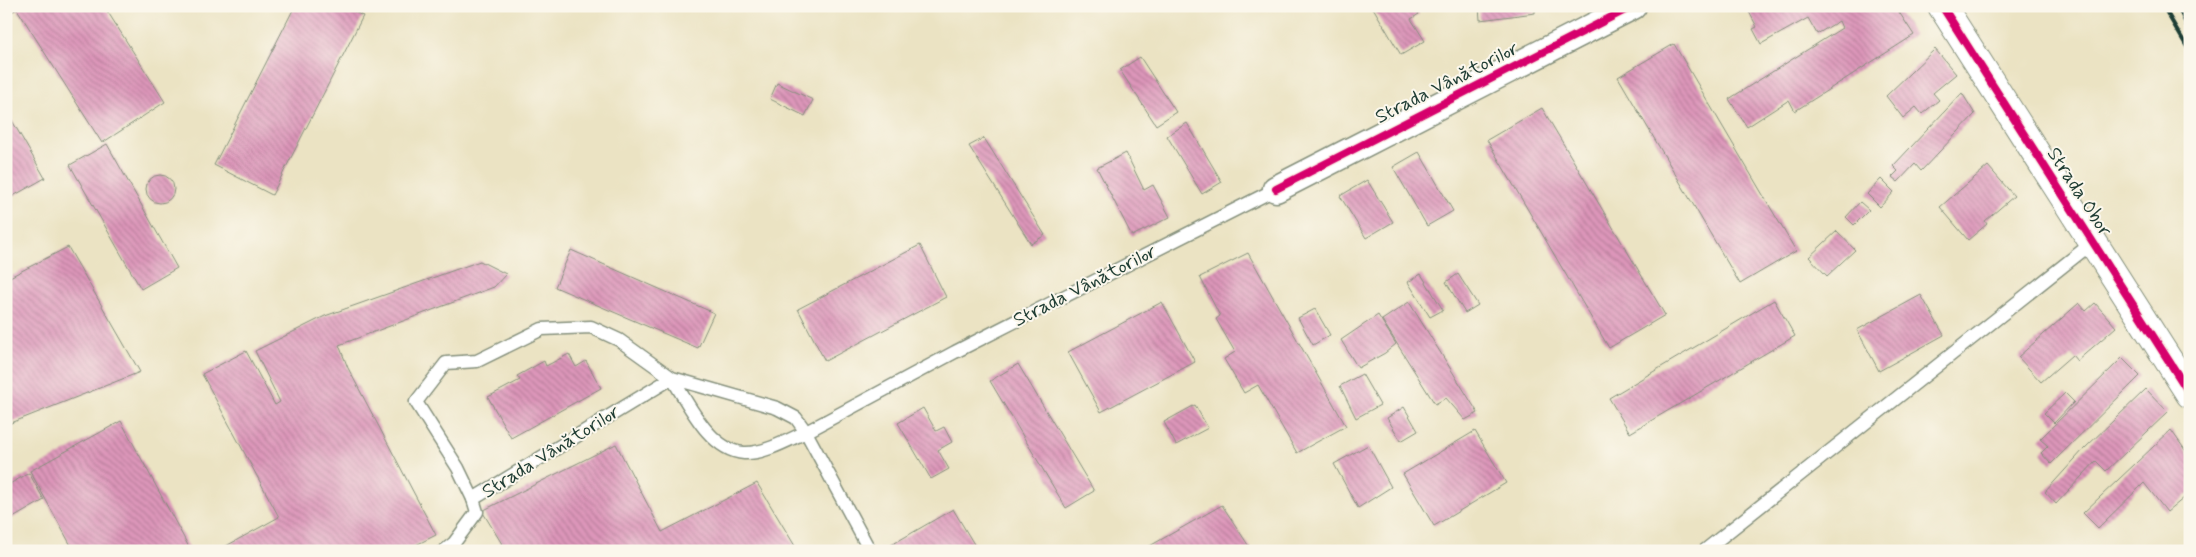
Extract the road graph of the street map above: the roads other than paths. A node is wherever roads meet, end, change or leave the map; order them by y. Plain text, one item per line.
1 (1633, 6) edge
2 (1942, 6) edge
3 (1276, 189) joint
4 (2092, 243) junction
5 (672, 378) junction
6 (2190, 394) edge
7 (806, 432) junction
8 (473, 499) junction
9 (444, 551) edge
10 (870, 551) edge
11 (1704, 551) edge

1 - 3 street, Strada Vânătorilor
2 - 4 street, Strada Obor
3 - 7 lane, Strada Vânătorilor
4 - 6 street, Strada Obor
4 - 11 lane
5 - 7 lane, Strada Vânătorilor
5 - 7 lane, Strada Vânătorilor
5 - 8 lane, Strada Vânătorilor
5 - 8 lane, Strada Vânătorilor
7 - 10 lane
8 - 9 lane

